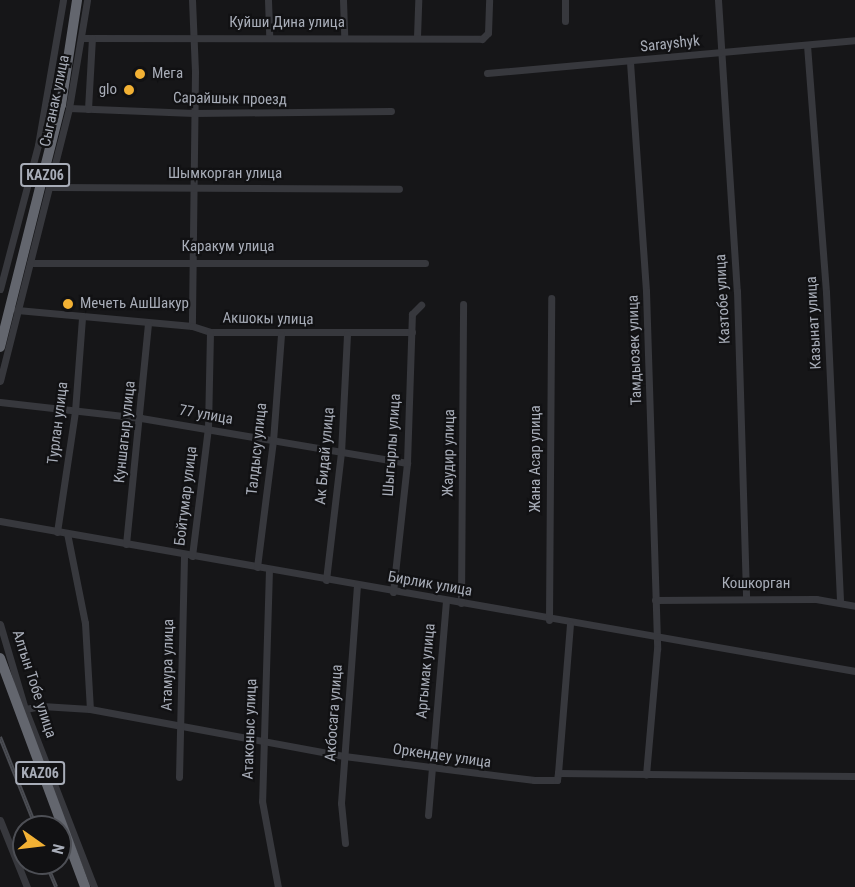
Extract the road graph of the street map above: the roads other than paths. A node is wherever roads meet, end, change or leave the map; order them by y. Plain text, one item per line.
1 (63, 0) edge
2 (72, 0) edge
3 (77, 0) edge
4 (87, 0) edge
5 (192, 0) edge
6 (268, 0) edge
7 (343, 0) edge
8 (418, 0) edge
9 (489, 0) edge
10 (565, 0) edge
11 (718, 0) edge
12 (565, 21) dead end
13 (269, 36) junction
14 (192, 37) junction
15 (344, 37) junction
16 (417, 37) junction
17 (82, 38) junction
18 (92, 38) junction
19 (855, 40) edge
20 (807, 45) junction
21 (721, 52) junction
22 (630, 62) junction
23 (487, 73) dead end
24 (69, 108) junction
25 (88, 109) junction
26 (390, 111) dead end
27 (194, 113) junction
28 (192, 186) junction
29 (51, 188) junction
30 (399, 189) dead end
31 (192, 260) junction
32 (30, 263) junction
33 (425, 263) dead end
34 (0, 289) edge
35 (551, 298) dead end
36 (464, 304) dead end
37 (421, 305) dead end
38 (17, 310) junction
39 (82, 316) junction
40 (0, 323) edge
41 (148, 323) junction
42 (192, 326) junction
43 (210, 332) junction
44 (412, 332) junction
45 (281, 334) junction
46 (347, 334) junction
47 (0, 347) edge
48 (0, 381) edge
49 (0, 402) edge
50 (75, 411) junction
51 (141, 418) junction
52 (208, 428) junction
53 (273, 441) junction
54 (341, 453) junction
55 (406, 463) junction
56 (0, 522) edge
57 (57, 532) junction
58 (67, 534) junction
59 (126, 544) junction
60 (188, 555) junction
61 (257, 567) junction
62 (268, 569) junction
63 (326, 580) junction
64 (357, 585) junction
65 (393, 592) junction
66 (746, 597) junction
67 (655, 600) junction
68 (840, 600) junction
69 (446, 601) junction
70 (461, 603) junction
71 (855, 606) edge
72 (549, 620) junction
73 (0, 624) edge
74 (570, 624) junction
75 (654, 636) junction
76 (0, 658) edge
77 (855, 671) edge
78 (0, 680) edge
79 (25, 709) junction
80 (90, 709) junction
81 (180, 725) junction
82 (263, 743) junction
83 (344, 756) junction
84 (431, 770) junction
85 (558, 773) junction
86 (646, 775) junction
87 (855, 776) edge
88 (179, 777) dead end
89 (50, 815) edge
90 (428, 815) dead end
91 (0, 820) edge
92 (3, 837) edge
93 (345, 843) dead end
94 (72, 872) edge
95 (27, 887) edge
96 (78, 887) edge
97 (85, 887) edge
98 (94, 887) edge
99 (278, 887) edge

1 - 34 street
2 - 40 highway, KАZ06
3 - 47 highway, KАZ06
4 - 17 street, Сыганак улица
5 - 14 street
6 - 13 street
7 - 15 street
8 - 16 street
9 - 16 street, Куйши Дина улица
10 - 12 street
11 - 21 street, Казтобе улица
13 - 14 street, Куйши Дина улица
13 - 15 street, Куйши Дина улица
14 - 18 street, Куйши Дина улица
14 - 27 street
15 - 16 street, Куйши Дина улица
17 - 18 street, Куйши Дина улица
17 - 24 street, Сыганак улица
18 - 25 street
19 - 20 street, Sarayshyk
20 - 21 street, Sarayshyk
20 - 68 street, Казынат улица
21 - 22 street, Sarayshyk
21 - 66 street, Казтобе улица
22 - 23 street, Sarayshyk
22 - 67 street, Тамдыозек улица
24 - 25 street, Сарайшык проезд
24 - 29 street, Сыганак улица
25 - 27 street, Сарайшык проезд
26 - 27 street, Сарайшык проезд
27 - 28 street
28 - 29 street, Шымкорган улица
28 - 30 street, Шымкорган улица
28 - 31 street
29 - 32 street, Сыганак улица
31 - 32 street, Каракум улица
31 - 33 street, Каракум улица
31 - 42 street
32 - 38 street, Сыганак улица
35 - 72 street, Жана Асар улица
36 - 70 street, Жаудир улица
37 - 44 street, Шыгырлы улица
38 - 39 street, Акшокы улица
38 - 48 street, Сыганак улица
39 - 41 street, Акшокы улица
39 - 50 street, Турлан улица
41 - 42 street, Акшокы улица
41 - 51 street, Куншагыр улица
42 - 43 street, Акшокы улица
43 - 45 street, Акшокы улица
43 - 52 street, Бойтумар улица
44 - 46 street, Акшокы улица
44 - 55 street, Шыгырлы улица
45 - 46 street, Акшокы улица
45 - 53 street, Талдысу улица
46 - 54 street, Ак Бидай улица
49 - 50 street, 77 улица
50 - 51 street, 77 улица
50 - 57 street, Турлан улица
51 - 52 street, 77 улица
51 - 59 street, Куншагыр улица
52 - 53 street, 77 улица
52 - 60 street, Бойтумар улица
53 - 54 street, 77 улица
53 - 61 street, Талдысу улица
54 - 55 street, 77 улица
54 - 63 street, Ак Бидай улица
55 - 65 street, Шыгырлы улица
56 - 57 street, Бирлик улица
57 - 58 street, Бирлик улица
58 - 59 street, Бирлик улица
58 - 80 street
59 - 60 street, Бирлик улица
60 - 61 street, Бирлик улица
60 - 81 street, Атамура улица
61 - 62 street, Бирлик улица
62 - 63 street, Бирлик улица
62 - 82 street, Атаконыс улица
63 - 64 street, Бирлик улица
64 - 65 street, Бирлик улица
64 - 83 street, Акбосага улица
65 - 69 street, Бирлик улица
66 - 67 street, Кошкорган
66 - 68 street, Кошкорган
67 - 75 street, Тамдыозек улица
68 - 71 street, Кошкорган
69 - 70 street, Бирлик улица
69 - 84 street, Аргымак улица
70 - 72 street, Бирлик улица
72 - 74 street, Бирлик улица
73 - 79 street, Алтын Тобе улица
74 - 75 street, Бирлик улица
74 - 85 street
75 - 77 street, Бирлик улица
75 - 86 street, Тамдыозек улица
76 - 97 highway, KАZ06
78 - 89 highway, KАZ06
79 - 80 street, Оркендеу улица
79 - 98 street, Алтын Тобе улица
80 - 81 street, Оркендеу улица
81 - 82 street, Оркендеу улица
81 - 88 street, Атамура улица
82 - 83 street, Оркендеу улица
82 - 99 street, Атаконыс улица
83 - 84 street, Оркендеу улица
83 - 93 street, Акбосага улица
84 - 85 street, Оркендеу улица
84 - 90 street, Аргымак улица
85 - 86 street, Оркендеу улица
86 - 87 street, Оркендеу улица
91 - 92 street
92 - 95 street
94 - 96 highway

